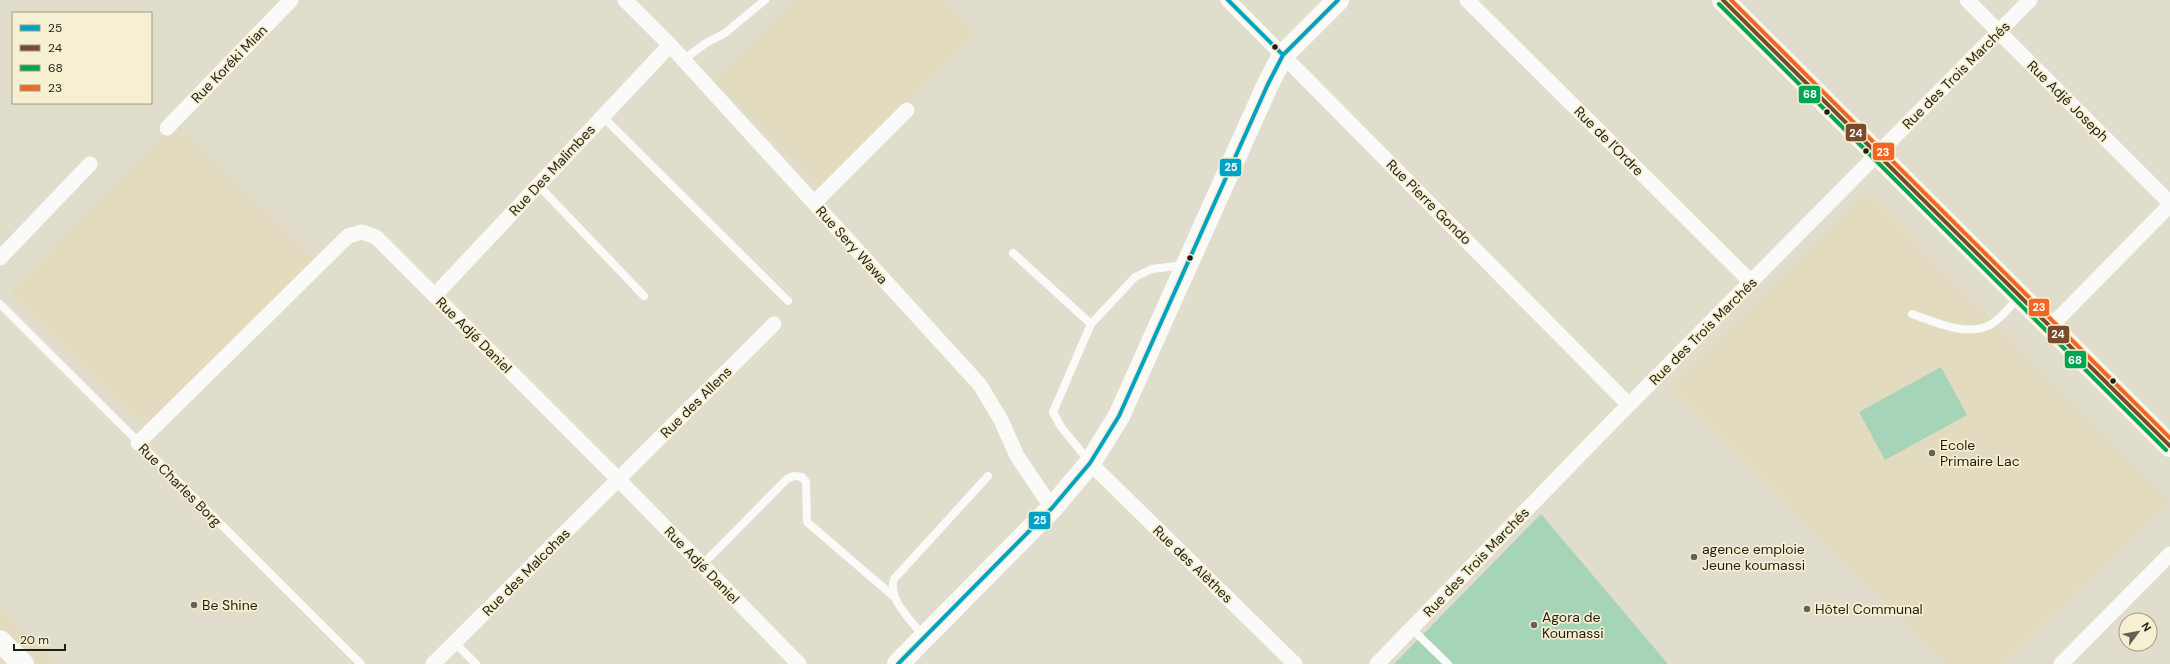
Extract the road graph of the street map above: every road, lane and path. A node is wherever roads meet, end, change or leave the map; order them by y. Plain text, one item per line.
1 (291, 0) edge
2 (766, 0) edge
3 (1228, 0) edge
4 (1338, 0) edge
5 (1467, 0) edge
6 (1723, 0) edge
7 (1967, 0) edge
8 (2030, 0) edge
9 (634, 3) edge
10 (1999, 32) junction
11 (670, 45) junction
12 (1283, 55) junction
13 (683, 60) junction
14 (908, 110) dead end
15 (603, 116) junction
16 (167, 128) dead end
17 (1877, 154) junction
18 (90, 164) dead end
19 (538, 185) junction
20 (814, 203) junction
21 (2170, 204) edge
22 (1013, 253) dead end
23 (0, 258) edge
24 (1187, 265) junction
25 (1751, 282) junction
26 (435, 295) junction
27 (644, 296) dead end
28 (2020, 296) junction
29 (788, 301) dead end
30 (0, 304) edge
31 (1912, 314) dead end
32 (774, 324) dead end
33 (1091, 324) junction
34 (2050, 326) junction
35 (1629, 405) junction
36 (138, 443) junction
37 (2170, 446) edge
38 (1090, 463) junction
39 (988, 476) dead end
40 (619, 480) junction
41 (1052, 508) junction
42 (2170, 554) edge
43 (702, 565) junction
44 (893, 596) junction
45 (1412, 629) junction
46 (924, 638) junction
47 (0, 641) edge
48 (455, 643) junction
49 (23, 664) edge
50 (360, 664) edge
51 (433, 664) edge
52 (476, 664) edge
53 (799, 664) edge
54 (898, 664) edge
55 (1295, 664) edge
56 (1377, 664) edge
57 (1448, 664) edge
58 (2061, 664) edge

1 - 16 street, Rue Koréki Mian
2 - 13 lane
3 - 12 street, Rue Pierre Gondo
4 - 12 street
5 - 25 street, Rue de l'Ordre
6 - 17 street
7 - 10 street, Rue Adjé Joseph
8 - 10 street, Rue des Trois Marchés
9 - 11 street, Rue Sery Wawa
10 - 17 street, Rue des Trois Marchés
10 - 21 street, Rue Adjé Joseph
11 - 13 street, Rue Sery Wawa
11 - 15 street, Rue Des Malimbes
12 - 24 street
12 - 35 street, Rue Pierre Gondo
13 - 20 street, Rue Sery Wawa
14 - 20 street
15 - 19 street, Rue Des Malimbes
15 - 29 lane
17 - 25 street, Rue des Trois Marchés
17 - 28 street
18 - 23 street
19 - 26 street, Rue Des Malimbes
19 - 27 lane
20 - 41 street, Rue Sery Wawa
21 - 34 street
22 - 33 lane
24 - 33 lane
24 - 38 street
25 - 35 street, Rue des Trois Marchés
26 - 36 street, Rue Adjé Daniel
26 - 40 street, Rue Adjé Daniel
28 - 31 lane
28 - 34 street
30 - 36 lane, Rue Charles Borg
32 - 40 street, Rue des Allens
33 - 38 lane
34 - 37 street
35 - 45 street, Rue des Trois Marchés
36 - 50 lane, Rue Charles Borg
38 - 41 street
38 - 55 street, Rue des Alèthes
39 - 44 lane
40 - 43 street, Rue Adjé Daniel
40 - 48 street, Rue des Malcohas
41 - 46 street
42 - 58 street
43 - 44 lane
43 - 53 street, Rue Adjé Daniel
44 - 46 lane
45 - 56 street, Rue des Trois Marchés
45 - 57 lane
46 - 54 street
47 - 49 street
48 - 51 street, Rue des Malcohas
48 - 52 lane

